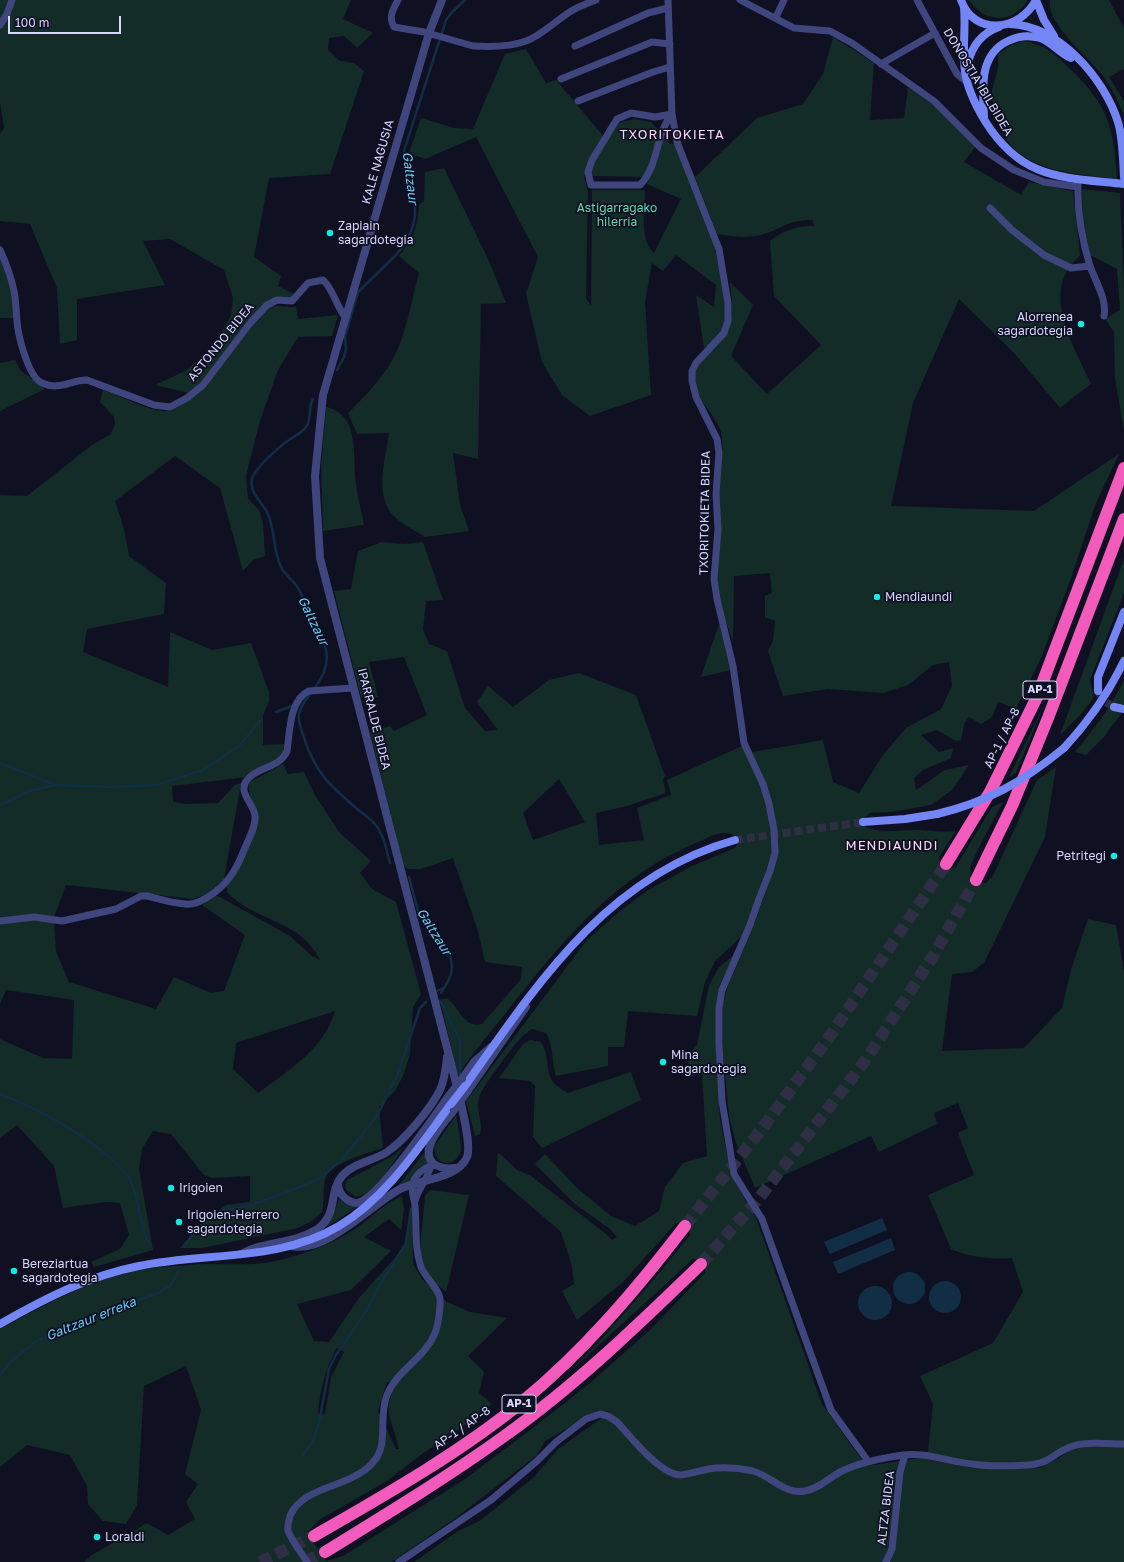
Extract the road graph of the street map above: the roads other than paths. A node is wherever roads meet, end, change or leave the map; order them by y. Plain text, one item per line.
1 (12, 0) edge
2 (398, 0) edge
3 (442, 0) edge
4 (594, 0) edge
5 (668, 0) edge
6 (740, 0) edge
7 (784, 0) edge
8 (917, 0) edge
9 (1036, 0) edge
10 (962, 4) edge
11 (668, 8) junction
12 (776, 17) junction
13 (1010, 24) junction
14 (0, 25) edge
15 (1001, 26) junction
16 (935, 33) junction
17 (432, 34) junction
18 (1055, 38) junction
19 (670, 44) junction
20 (575, 46) dead end
21 (1080, 61) junction
22 (881, 64) junction
23 (670, 68) junction
24 (561, 79) dead end
25 (967, 80) junction
26 (578, 101) dead end
27 (672, 114) junction
28 (984, 118) junction
29 (1123, 162) edge
30 (1124, 177) edge
31 (1078, 183) junction
32 (1124, 184) edge
33 (990, 208) dead end
34 (0, 250) edge
35 (1090, 266) junction
36 (1104, 316) dead end
37 (346, 317) junction
38 (322, 402) joint
39 (1124, 468) edge
40 (1124, 519) edge
41 (1124, 612) edge
42 (1124, 661) edge
43 (353, 688) junction
44 (1098, 691) dead end
45 (1114, 707) tunnel mouth
46 (1124, 709) edge
47 (863, 822) tunnel mouth
48 (735, 840) tunnel mouth
49 (946, 864) tunnel mouth
50 (976, 880) tunnel mouth
51 (0, 921) edge
52 (537, 987) junction
53 (444, 1038) junction
54 (448, 1052) junction
55 (443, 1077) junction
56 (462, 1084) junction
57 (453, 1087) junction
58 (440, 1090) junction
59 (458, 1097) junction
60 (451, 1104) junction
61 (427, 1109) junction
62 (432, 1164) junction
63 (460, 1166) junction
64 (426, 1180) junction
65 (338, 1184) junction
66 (413, 1184) junction
67 (400, 1189) junction
68 (414, 1199) junction
69 (685, 1226) tunnel mouth
70 (291, 1246) junction
71 (240, 1254) junction
72 (701, 1264) tunnel mouth
73 (0, 1324) edge
74 (1124, 1444) edge
75 (905, 1455) junction
76 (868, 1461) junction
77 (314, 1536) tunnel mouth
78 (325, 1552) tunnel mouth
79 (307, 1562) edge
80 (399, 1562) edge
81 (886, 1562) edge

1 - 14 street
2 - 17 street
3 - 17 street, KALE NAGUSIA
4 - 17 street
5 - 11 street, TXORITOKIETA BIDEA
6 - 12 street
7 - 12 street
8 - 16 street, DONOSTIA IBILBIDEA
9 - 13 main road
9 - 18 main road
10 - 15 main road
10 - 25 main road
11 - 19 street, TXORITOKIETA BIDEA
11 - 20 street
12 - 22 street
13 - 15 main road
13 - 18 main road
15 - 25 main road
16 - 22 street
16 - 25 street, DONOSTIA IBILBIDEA
17 - 37 street, KALE NAGUSIA
18 - 21 main road
19 - 23 street, TXORITOKIETA BIDEA
19 - 24 street
21 - 28 main road
21 - 29 main road
22 - 31 street
23 - 26 street
23 - 27 street, TXORITOKIETA BIDEA
25 - 28 main road, DONOSTIA IBILBIDEA
27 - 27 street
27 - 76 street, TXORITOKIETA BIDEA
28 - 31 main road, DONOSTIA IBILBIDEA
29 - 30 main road
31 - 32 main road, DONOSTIA IBILBIDEA
31 - 35 street
33 - 35 street
34 - 37 street, ASTONDO BIDEA
35 - 36 street
37 - 38 street, KALE NAGUSIA
38 - 43 street, IPARRALDE BIDEA
39 - 49 highway, AP-1 / AP-8 / AP-1
40 - 50 highway, AP-1
41 - 44 main road
42 - 47 main road, bridge
43 - 51 street
43 - 53 street, IPARRALDE BIDEA
45 - 46 main road
48 - 52 main road
52 - 56 main road
52 - 56 street
53 - 54 street, IPARRALDE BIDEA
53 - 55 street
54 - 55 street
54 - 56 street, IPARRALDE BIDEA
55 - 56 street
55 - 57 street
55 - 58 street
55 - 61 street
56 - 59 street, IPARRALDE BIDEA
56 - 60 main road, bridge
57 - 58 street
57 - 59 street
58 - 61 street
59 - 63 street
60 - 62 street
60 - 65 street
60 - 70 main road
61 - 65 street
62 - 63 street
62 - 64 street
62 - 66 street
63 - 64 street
64 - 66 street
64 - 68 street
65 - 71 street
66 - 67 street
66 - 68 street
67 - 68 street
67 - 70 street
68 - 79 street
69 - 77 highway, AP-1 / AP-8 / AP-1
70 - 71 main road
71 - 73 main road
72 - 78 highway, AP-1
74 - 75 street
75 - 76 street
75 - 81 street, ALTZA BIDEA
76 - 80 street

